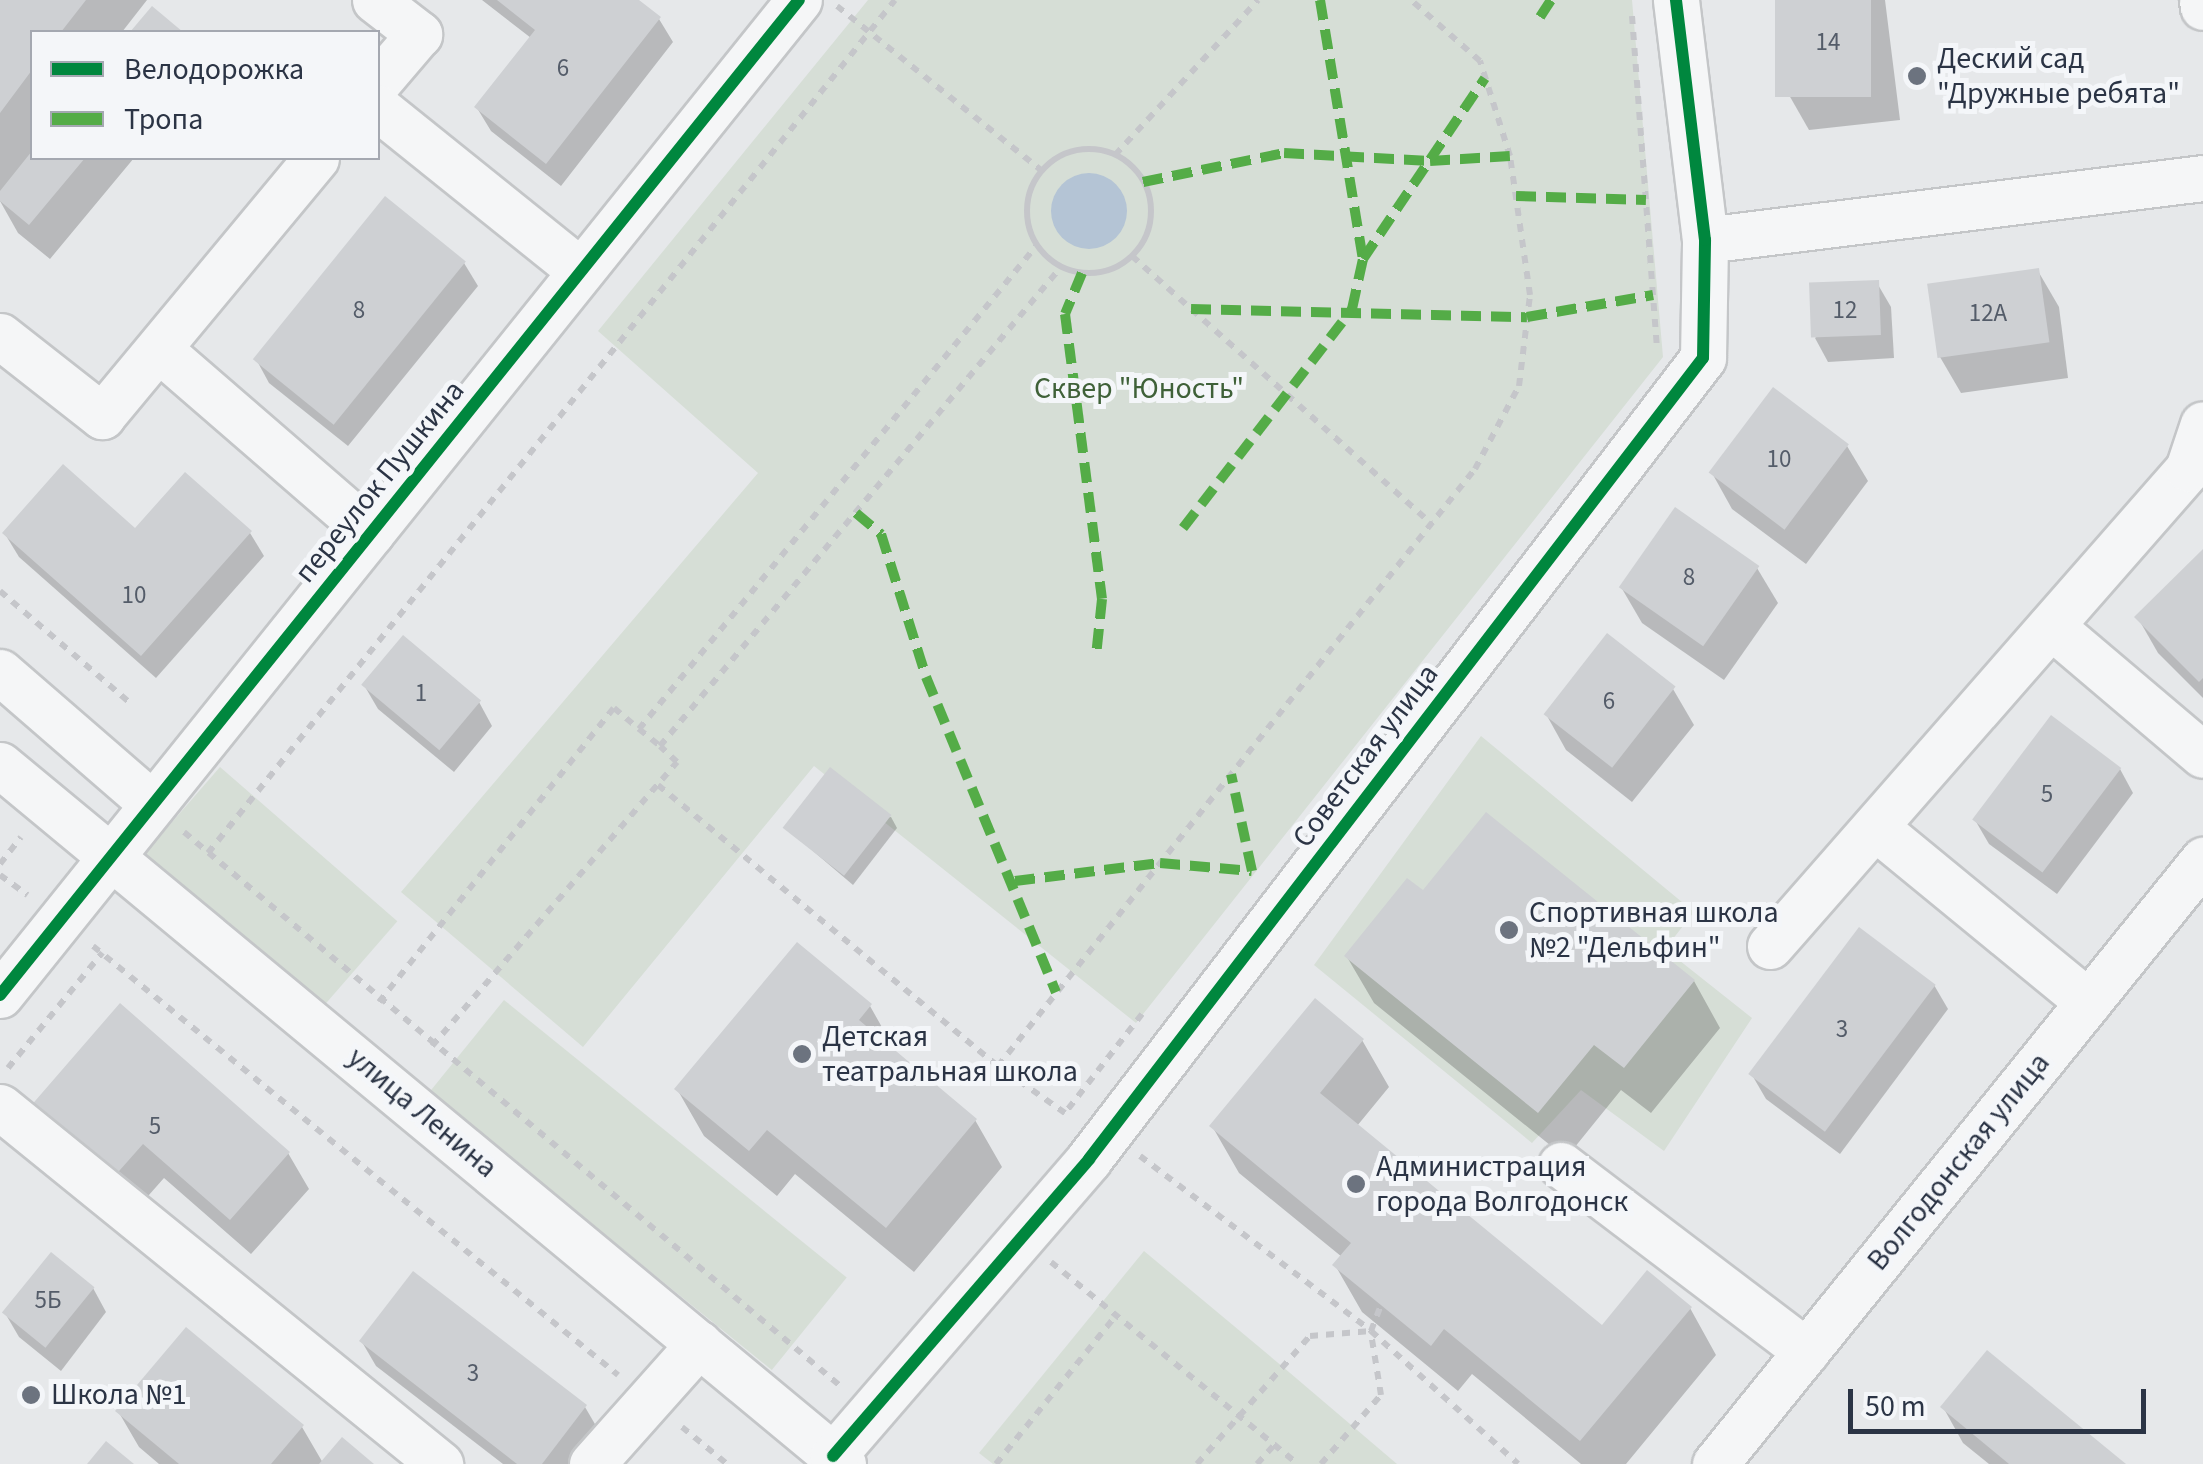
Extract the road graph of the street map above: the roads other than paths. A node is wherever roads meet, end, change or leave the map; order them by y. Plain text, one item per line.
1 (375, 0) edge
2 (798, 0) edge
3 (1676, 0) edge
4 (2202, 0) edge
5 (2203, 8) edge
6 (380, 80) edge
7 (380, 110) edge
8 (314, 160) edge
9 (2203, 178) edge
10 (1705, 240) junction
11 (582, 270) junction
12 (0, 336) edge
13 (161, 352) junction
14 (2203, 424) edge
15 (372, 533) junction
16 (2051, 626) junction
17 (0, 672) edge
18 (2203, 754) edge
19 (0, 765) edge
20 (151, 803) junction
21 (1875, 827) junction
22 (110, 852) junction
23 (2203, 860) edge
24 (1770, 946) dead end
25 (0, 995) edge
26 (2088, 1002) junction
27 (0, 1106) edge
28 (1561, 1165) dead end
29 (699, 1344) junction
30 (1806, 1351) junction
31 (838, 1460) edge
32 (440, 1464) edge
33 (592, 1464) edge
34 (1714, 1464) edge

1 - 6 street
2 - 11 street, переулок Пушкина
3 - 10 street, Советская улица
4 - 5 street
7 - 11 street
8 - 13 street
9 - 10 street
10 - 31 street, Советская улица
11 - 15 street, переулок Пушкина
12 - 13 street
13 - 15 street
14 - 16 street
15 - 20 street, переулок Пушкина
16 - 18 street
16 - 21 street
17 - 20 street
19 - 22 street, улица Ленина
20 - 22 street, переулок Пушкина
21 - 24 street
21 - 26 street
22 - 25 street, переулок Пушкина
22 - 29 street, улица Ленина
23 - 26 street, Волгодонская улица
26 - 30 street, Волгодонская улица
27 - 32 street
28 - 30 street
29 - 31 street, улица Ленина
29 - 33 street
30 - 34 street, Волгодонская улица

